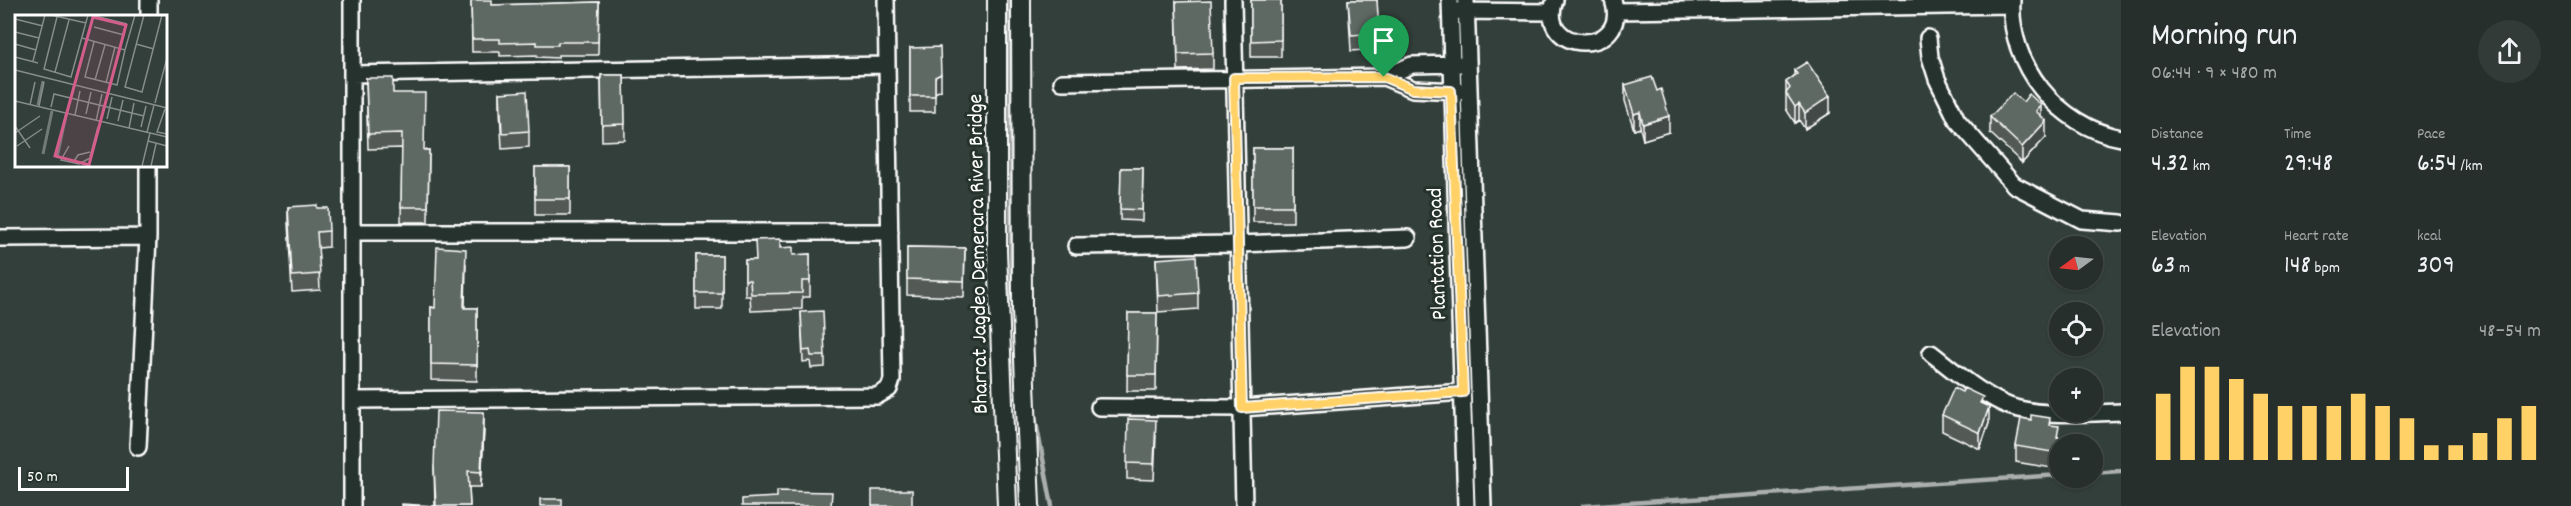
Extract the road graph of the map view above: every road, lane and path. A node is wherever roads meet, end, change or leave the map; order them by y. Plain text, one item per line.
1 (352, 0) edge
2 (886, 0) edge
3 (997, 0) edge
4 (1021, 0) edge
5 (1233, 0) edge
6 (2012, 2) edge
7 (1450, 5) edge
8 (1466, 5) edge
9 (1554, 6) edge
10 (1615, 6) edge
11 (1928, 38) dead end
12 (1451, 64) junction
13 (1467, 64) junction
14 (887, 65) junction
15 (352, 75) junction
16 (1384, 77) junction
17 (1234, 78) junction
18 (1062, 82) dead end
19 (1451, 91) junction
20 (1468, 91) junction
21 (2121, 138) edge
22 (148, 166) edge
23 (2121, 222) edge
24 (352, 232) junction
25 (890, 232) junction
26 (148, 237) junction
27 (0, 238) edge
28 (1408, 238) dead end
29 (1237, 244) junction
30 (1076, 246) dead end
31 (1931, 353) dead end
32 (1463, 392) junction
33 (352, 400) junction
34 (1099, 407) dead end
35 (1242, 408) junction
36 (2121, 412) edge
37 (138, 447) dead end
38 (352, 506) edge
39 (1007, 506) edge
40 (1030, 506) edge
41 (1244, 506) edge
42 (1466, 506) edge
43 (1483, 506) edge

1 - 15 street
2 - 14 street
3 - 39 main road, Bharrat Jagdeo Demerara River Bridge
4 - 40 main road, Bharrat Jagdeo Demerara River Bridge
5 - 17 street
6 - 10 street
6 - 21 street
7 - 8 street
7 - 12 street, Plantation Road
8 - 9 street
8 - 13 street, Plantation Road
9 - 10 street
11 - 23 street
12 - 13 street
12 - 16 street
12 - 19 street, Plantation Road
13 - 20 street, Plantation Road
14 - 15 street
14 - 25 street
15 - 24 street
16 - 17 street
16 - 19 street
17 - 18 street
17 - 29 street
19 - 20 street
19 - 32 street, Plantation Road
20 - 43 street, Plantation Road
22 - 26 street
24 - 25 street
24 - 33 street
25 - 33 street
26 - 27 street
26 - 37 street
28 - 29 street
29 - 30 street
29 - 35 street
31 - 36 street
32 - 35 street
32 - 42 street, Plantation Road
33 - 38 street
34 - 35 street
35 - 41 street

